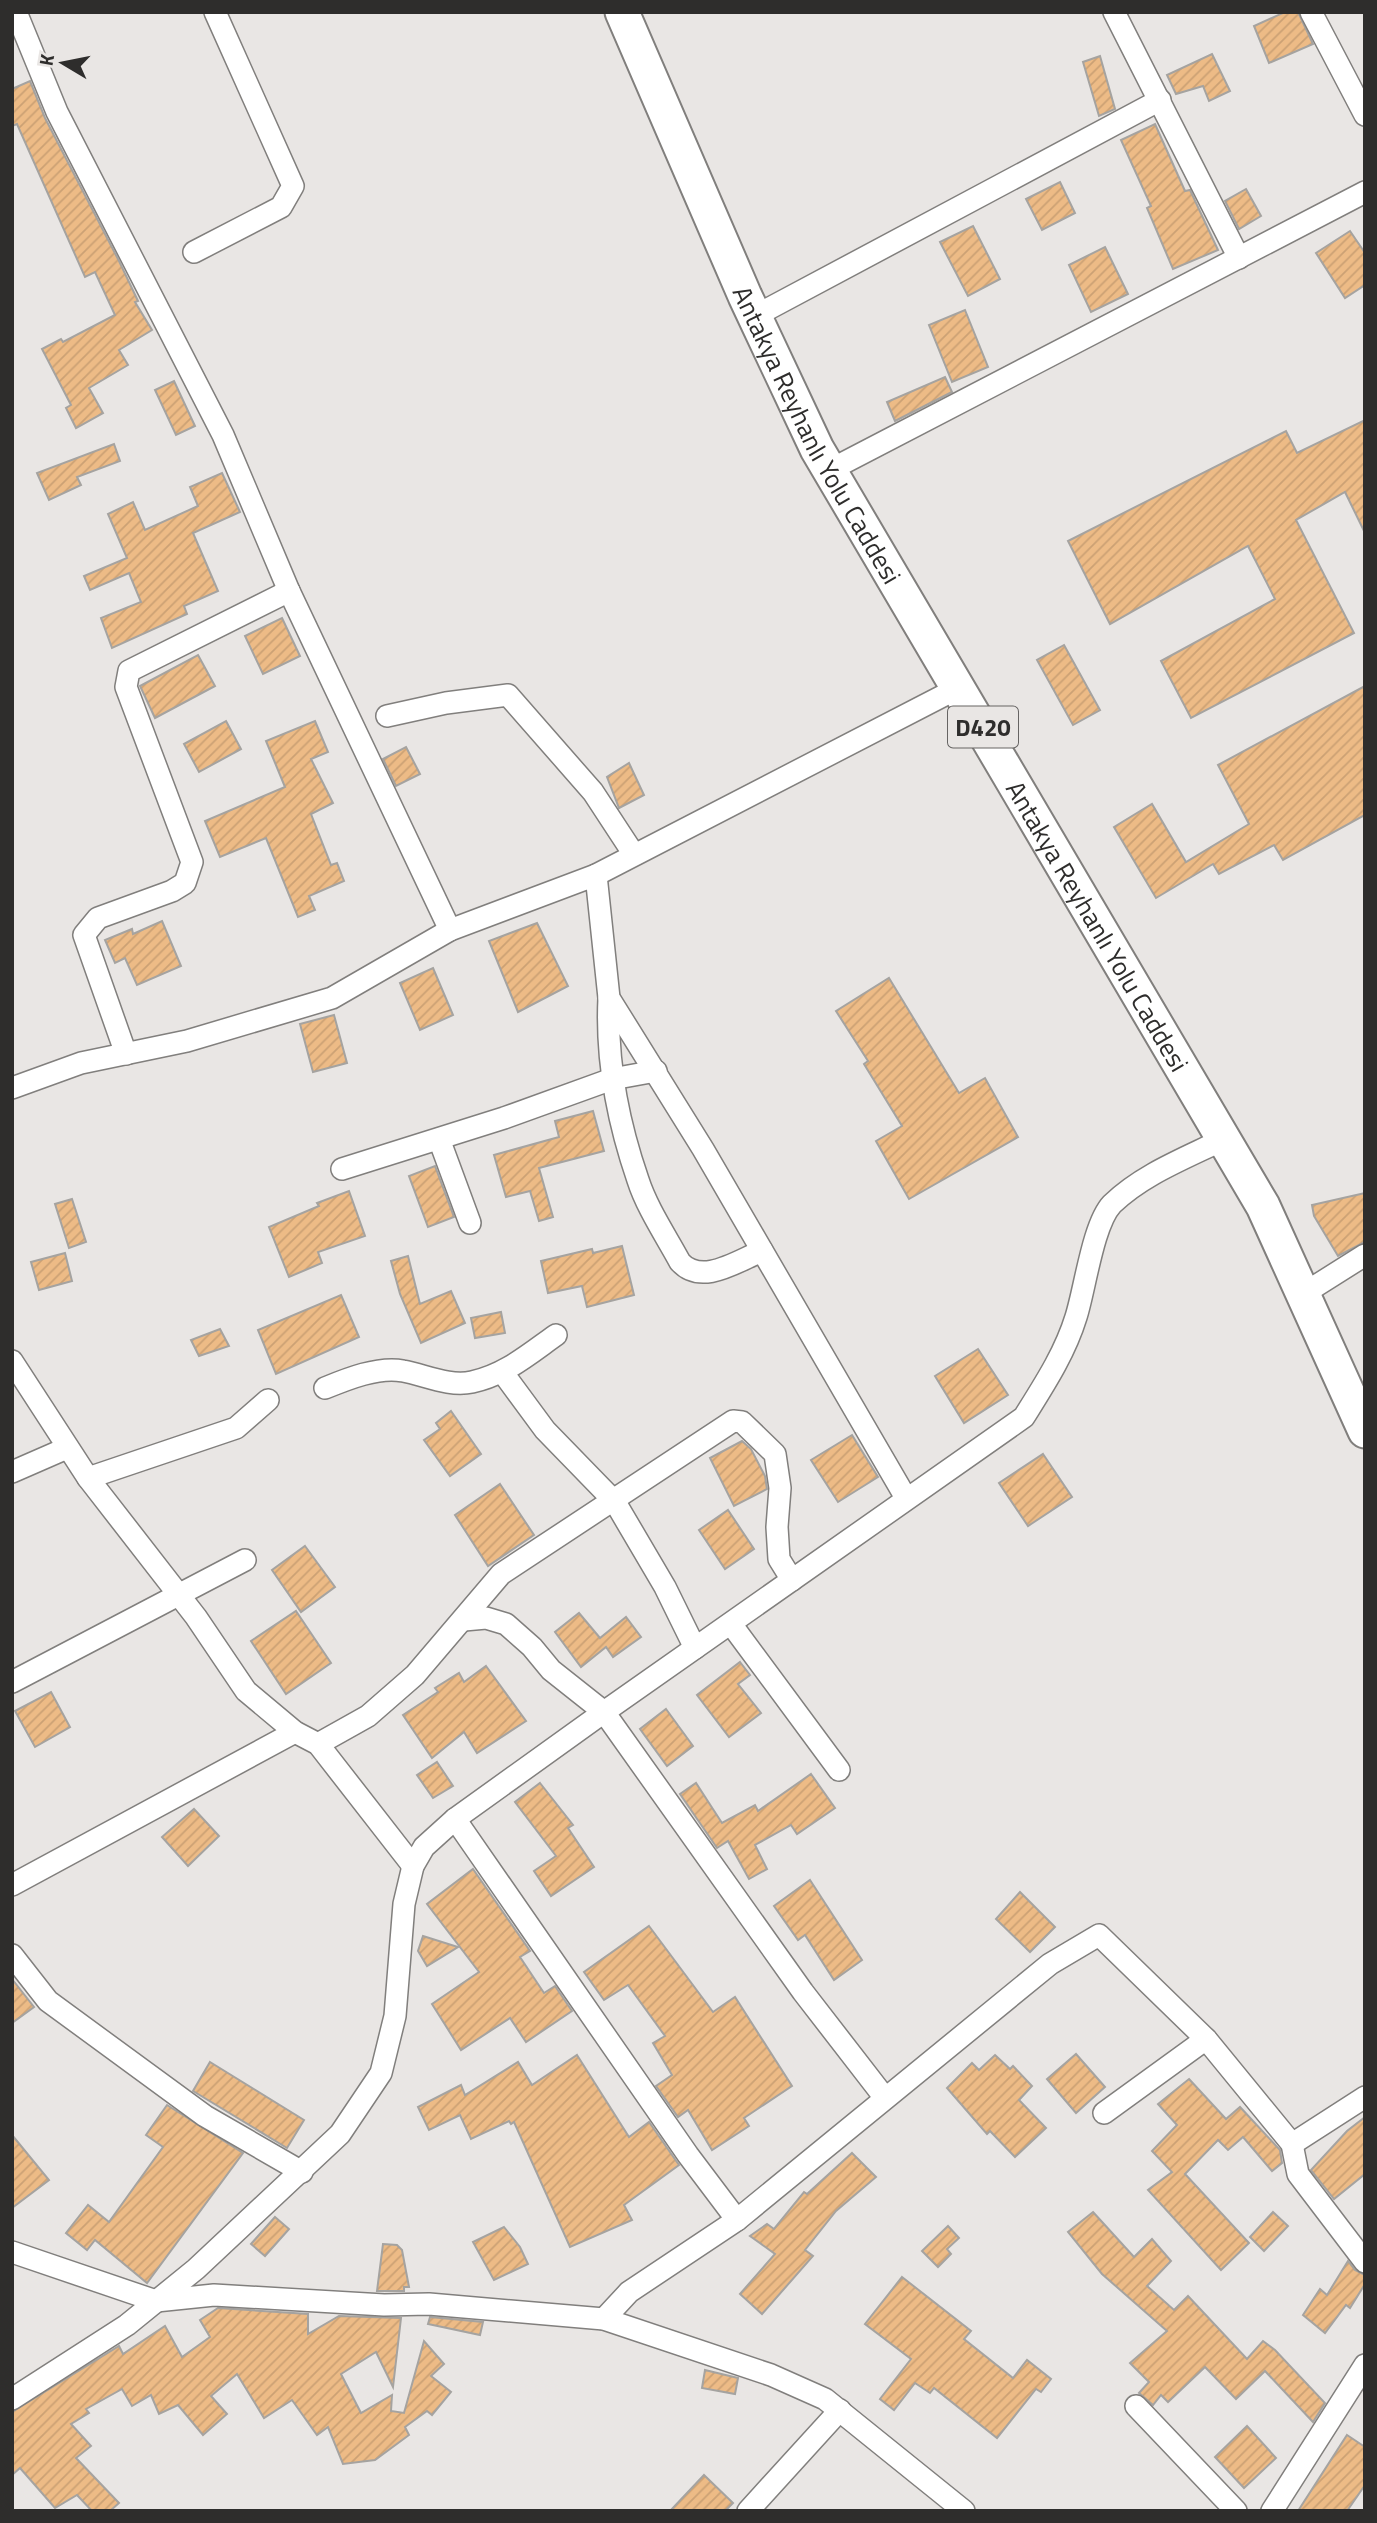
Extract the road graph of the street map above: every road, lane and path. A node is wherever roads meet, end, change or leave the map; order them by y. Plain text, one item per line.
1 (16, 12) edge
2 (215, 12) edge
3 (622, 12) edge
4 (1114, 12) edge
5 (1311, 12) edge
6 (1160, 100) junction
7 (1365, 115) edge
8 (1365, 192) edge
9 (194, 252) dead end
10 (1239, 258) junction
11 (755, 316) junction
12 (830, 470) junction
13 (289, 591) junction
14 (960, 687) junction
15 (387, 716) dead end
16 (633, 853) junction
17 (596, 875) junction
18 (450, 930) junction
19 (609, 998) junction
20 (126, 1054) junction
21 (656, 1071) junction
22 (612, 1079) junction
23 (12, 1088) edge
24 (439, 1139) junction
25 (1224, 1139) junction
26 (342, 1169) dead end
27 (470, 1223) dead end
28 (762, 1251) junction
29 (1365, 1255) edge
30 (1303, 1294) junction
31 (556, 1335) dead end
32 (12, 1361) edge
33 (503, 1373) junction
34 (325, 1388) dead end
35 (268, 1401) dead end
36 (1365, 1431) edge
37 (67, 1448) junction
38 (12, 1472) edge
39 (88, 1478) junction
40 (906, 1498) junction
41 (615, 1502) junction
42 (245, 1560) dead end
43 (792, 1580) junction
44 (179, 1596) junction
45 (464, 1620) junction
46 (731, 1624) junction
47 (695, 1648) junction
48 (12, 1682) edge
49 (604, 1712) junction
50 (295, 1732) junction
51 (318, 1744) junction
52 (839, 1770) dead end
53 (455, 1819) junction
54 (413, 1866) junction
55 (12, 1885) edge
56 (12, 1955) edge
57 (1206, 2039) junction
58 (1365, 2097) edge
59 (885, 2098) junction
60 (1104, 2113) dead end
61 (1292, 2144) junction
62 (302, 2172) junction
63 (737, 2220) junction
64 (12, 2252) edge
65 (1365, 2262) edge
66 (197, 2269) junction
67 (195, 2297) junction
68 (156, 2301) junction
69 (604, 2319) junction
70 (1365, 2365) edge
71 (12, 2399) edge
72 (1136, 2406) dead end
73 (840, 2410) junction
74 (748, 2511) edge
75 (964, 2511) edge
76 (1236, 2511) edge
77 (1272, 2511) edge

1 - 13 street
2 - 9 street
3 - 11 main road, Antakya Reyhanlı Yolu Caddesi / D420
4 - 6 street
5 - 7 street
6 - 10 street
6 - 11 street
8 - 10 street
10 - 12 street
11 - 12 main road, Antakya Reyhanlı Yolu Caddesi / D420
12 - 14 main road, Antakya Reyhanlı Yolu Caddesi / D420
13 - 18 street
13 - 20 street
14 - 16 street
14 - 25 main road, Antakya Reyhanlı Yolu Caddesi / D420
15 - 16 street
16 - 17 street
17 - 18 street
17 - 19 street
18 - 20 street
19 - 21 street
19 - 22 street
20 - 23 street
21 - 22 street
21 - 28 street
22 - 24 street
22 - 28 street
24 - 26 street
24 - 27 street
25 - 30 main road, Antakya Reyhanlı Yolu Caddesi / D420
25 - 40 street
28 - 40 street
29 - 30 street
30 - 36 main road, Antakya Reyhanlı Yolu Caddesi / D420
31 - 33 street
32 - 37 street
33 - 34 street
33 - 41 street
35 - 39 street
37 - 38 street
37 - 39 street
39 - 44 street
40 - 43 street
41 - 43 street
41 - 45 street
41 - 47 street
42 - 44 street
43 - 46 street
44 - 48 street
44 - 50 street
45 - 49 street
45 - 51 street
46 - 47 street
46 - 52 street
47 - 49 street
49 - 53 street
49 - 59 street
50 - 51 street
50 - 55 street
51 - 54 street
53 - 54 street
53 - 63 street
54 - 62 street
56 - 62 street
57 - 59 street
57 - 60 street
57 - 61 street
58 - 61 street
59 - 63 street
61 - 65 street
62 - 66 street
63 - 69 street
64 - 68 street
66 - 67 street
66 - 68 street
67 - 68 street
67 - 69 street
68 - 71 street
69 - 73 street
70 - 77 street
72 - 76 street
73 - 74 street
73 - 75 street

